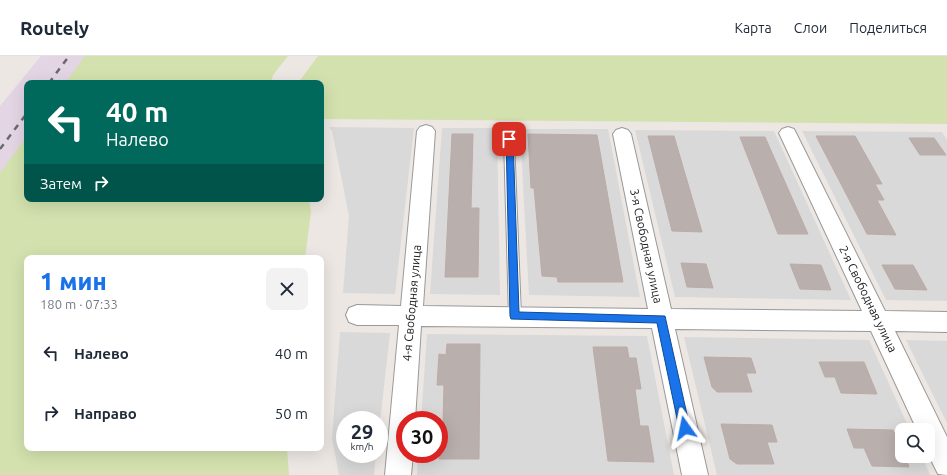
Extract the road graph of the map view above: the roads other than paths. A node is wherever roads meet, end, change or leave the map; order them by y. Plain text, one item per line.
1 (426, 131) dead end
2 (788, 133) dead end
3 (622, 134) dead end
4 (509, 139) dead end
5 (357, 315) dead end
6 (515, 316) junction
7 (661, 319) junction
8 (878, 321) junction
9 (947, 322) edge
10 (947, 465) edge
11 (398, 475) edge
12 (695, 475) edge

1 - 11 street, 4-я Свободная улица
2 - 8 street, 2-я Свободная улица
3 - 7 street, 3-я Свободная улица
4 - 6 lane
5 - 6 street
6 - 7 street
7 - 8 street
7 - 12 street, 3-я Свободная улица
8 - 9 street
8 - 10 street, 2-я Свободная улица

